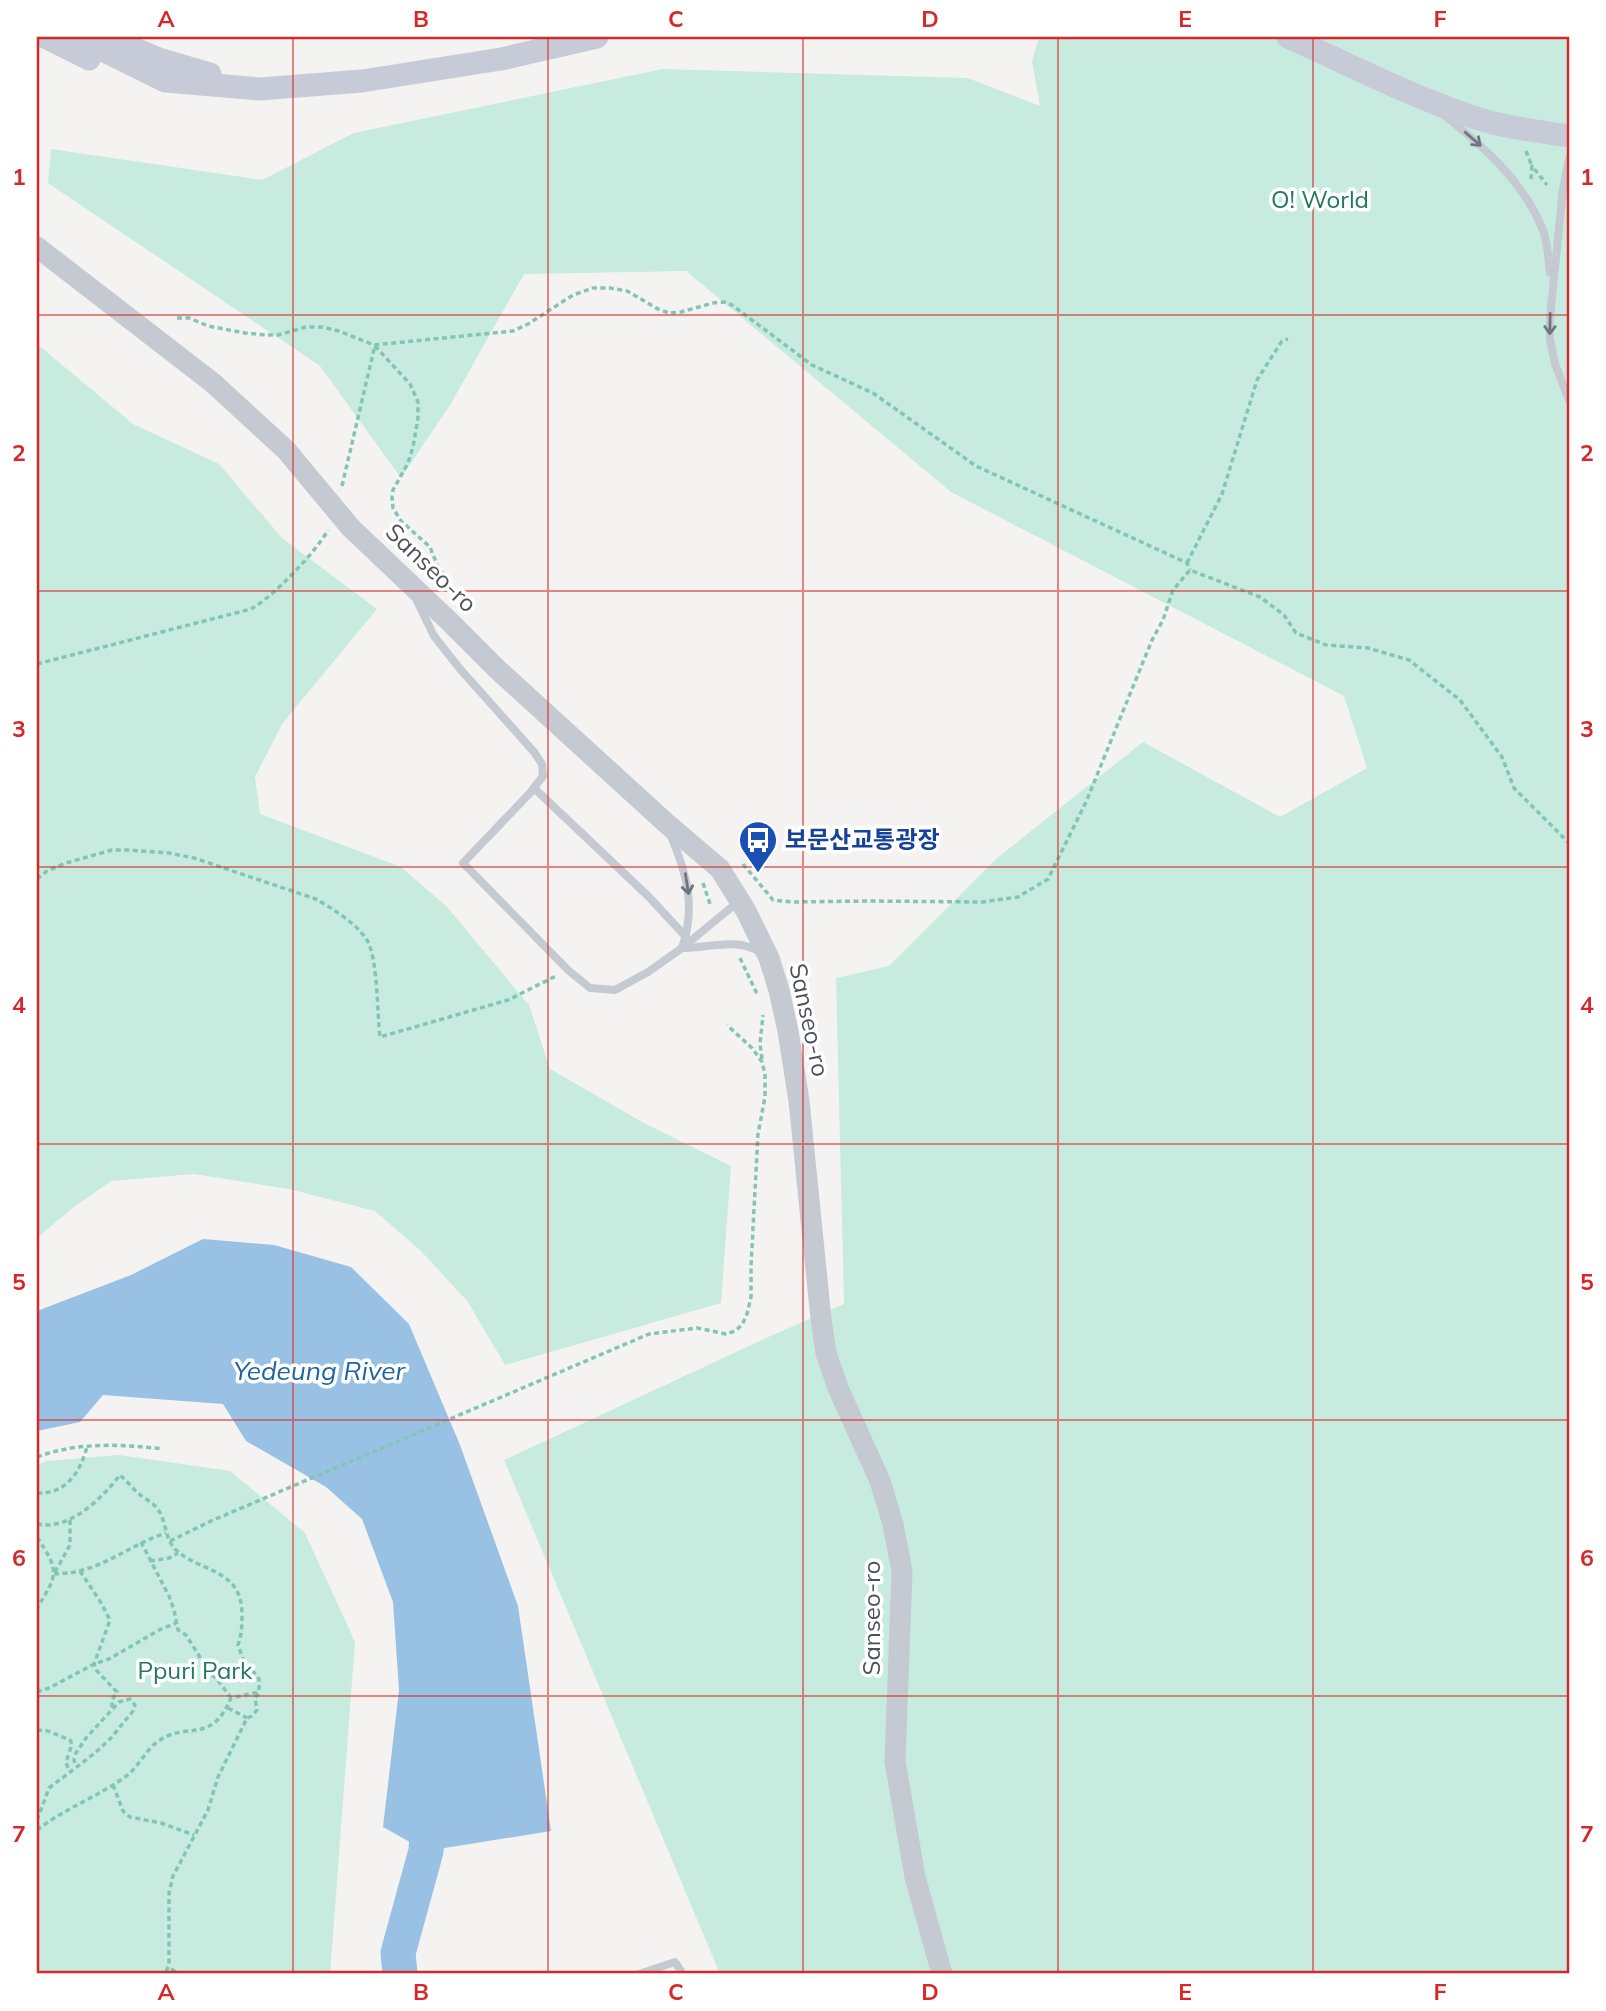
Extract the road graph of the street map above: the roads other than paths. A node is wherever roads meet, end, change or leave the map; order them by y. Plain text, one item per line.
1 (45, 37) edge
2 (76, 37) edge
3 (107, 37) edge
4 (138, 37) edge
5 (597, 37) edge
6 (1289, 37) edge
7 (165, 81) junction
8 (260, 89) junction
9 (1420, 96) junction
10 (1569, 136) edge
11 (1569, 159) edge
12 (37, 247) edge
13 (1552, 286) junction
14 (1569, 400) edge
15 (409, 582) junction
16 (534, 788) junction
17 (666, 823) junction
18 (738, 901) junction
19 (686, 937) junction
20 (682, 948) junction
21 (769, 958) junction
22 (639, 1974) edge
23 (683, 1974) edge
24 (942, 1974) edge

1 - 7 main road
2 - 7 main road
3 - 8 main road
4 - 8 main road
5 - 8 main road
6 - 9 main road
7 - 8 main road
9 - 10 main road
9 -> 13 lane
11 - 13 lane
12 - 15 street, Sanseo-ro
13 -> 14 lane
15 - 16 lane
15 - 17 street, Sanseo-ro
16 - 19 lane
16 - 20 lane
17 - 18 street, Sanseo-ro
17 -> 19 lane
18 - 20 lane
18 - 21 street, Sanseo-ro
19 - 20 lane
20 - 21 lane
21 - 24 street, Sanseo-ro
22 - 23 lane

